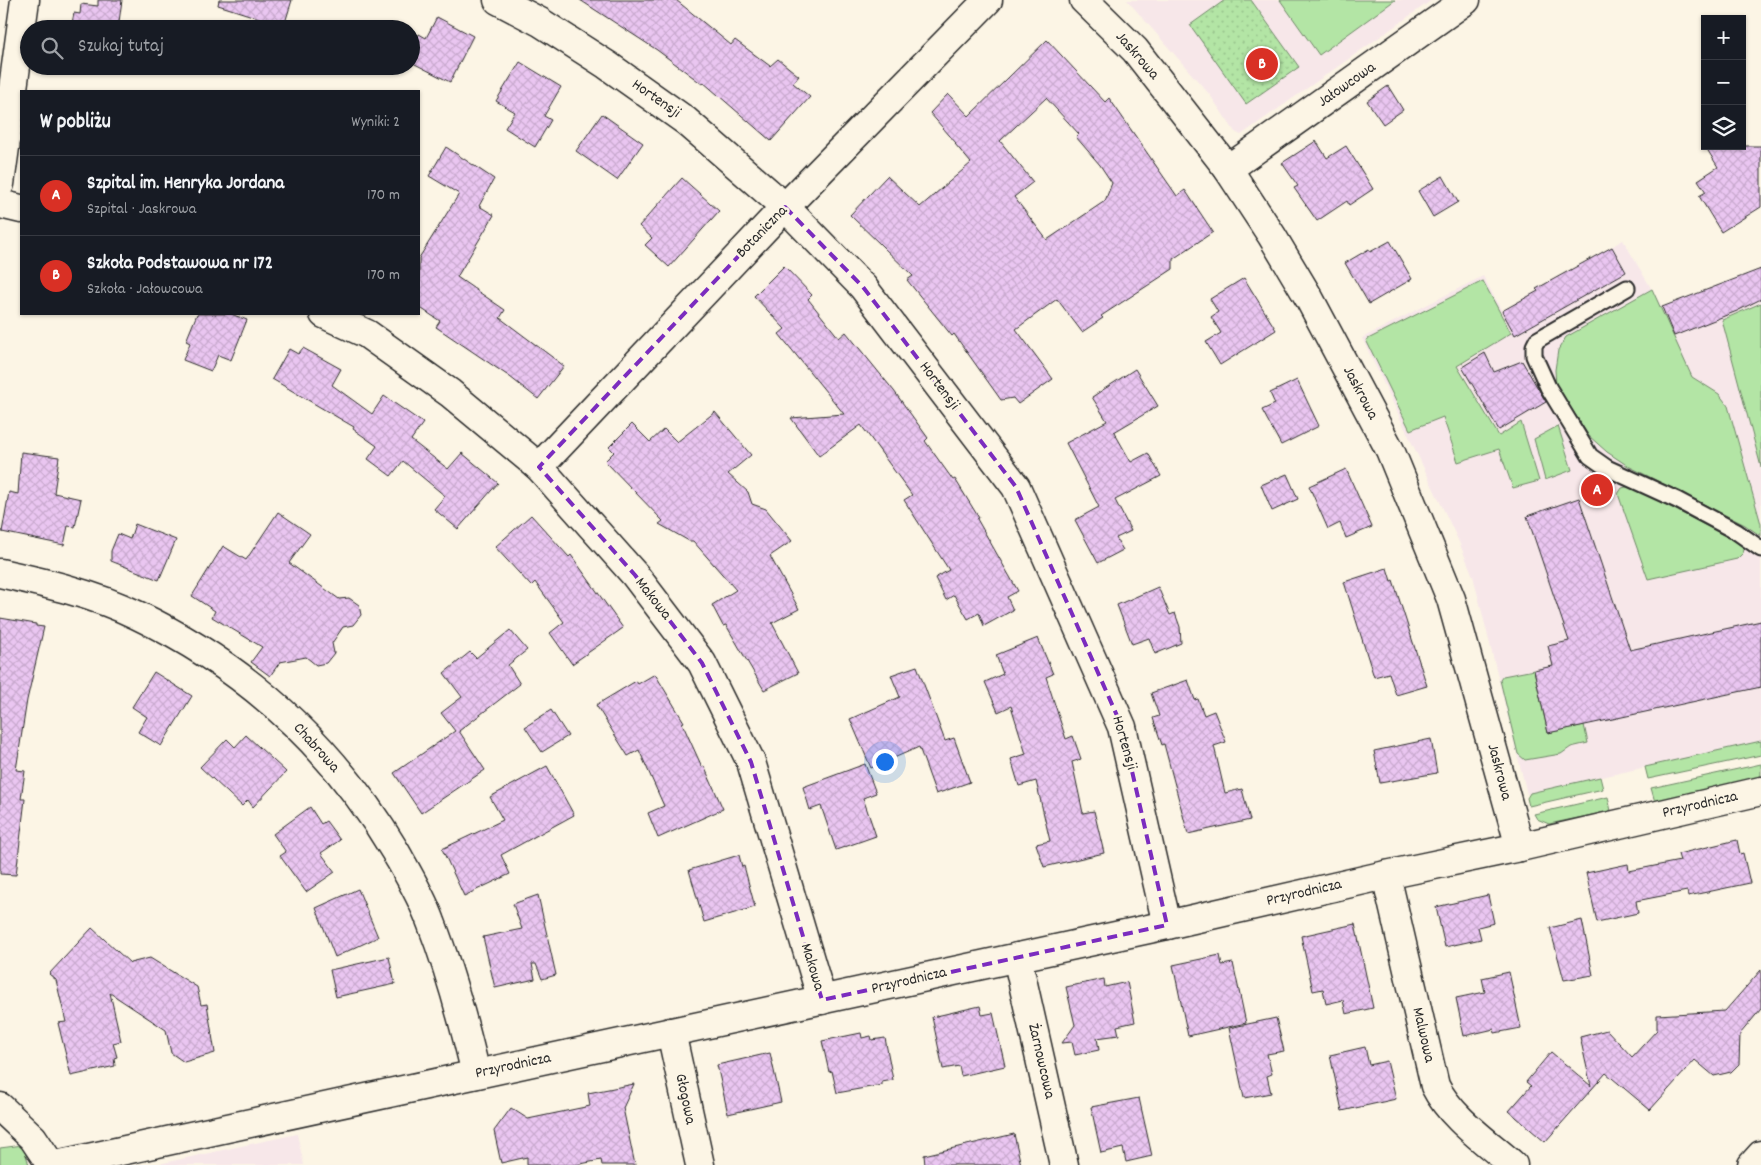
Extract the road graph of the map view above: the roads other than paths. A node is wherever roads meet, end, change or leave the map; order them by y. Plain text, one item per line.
1 (25, 0) edge
2 (498, 0) edge
3 (988, 0) edge
4 (1084, 0) edge
5 (1466, 0) edge
6 (22, 20) edge
7 (20, 37) edge
8 (1228, 169) junction
9 (0, 184) edge
10 (0, 204) edge
11 (785, 207) junction
12 (20, 209) edge
13 (1627, 288) dead end
14 (326, 315) edge
15 (539, 467) junction
16 (1761, 549) edge
17 (0, 572) edge
18 (1761, 792) edge
19 (1520, 846) junction
20 (1386, 875) junction
21 (1167, 925) junction
22 (1017, 957) junction
23 (822, 1000) junction
24 (671, 1032) junction
25 (476, 1074) junction
26 (0, 1107) edge
27 (1761, 1155) edge
28 (51, 1165) edge
29 (56, 1165) edge
30 (700, 1165) edge
31 (1064, 1165) edge
32 (1513, 1165) edge
33 (1752, 1165) edge

1 - 6 street
2 - 11 street, Hortensji
3 - 11 street, Botaniczna
4 - 8 street, Jaskrowa
5 - 8 street, Jałowcowa
7 - 9 street
8 - 19 street, Jaskrowa
10 - 12 street
11 - 15 street, Botaniczna
11 - 21 street, Hortensji
13 - 16 lane
14 - 15 street, Makowa
15 - 23 street, Makowa
17 - 25 street, Chabrowa
18 - 19 street, Przyrodnicza
19 - 20 street, Przyrodnicza
20 - 21 street, Przyrodnicza
20 - 32 street, Malwowa
21 - 22 street, Przyrodnicza
22 - 23 street, Przyrodnicza
22 - 31 street, Żarnowcowa
23 - 24 street, Przyrodnicza
24 - 25 street, Przyrodnicza
24 - 30 street, Głogowa
25 - 29 street, Przyrodnicza
26 - 28 street
27 - 33 street

